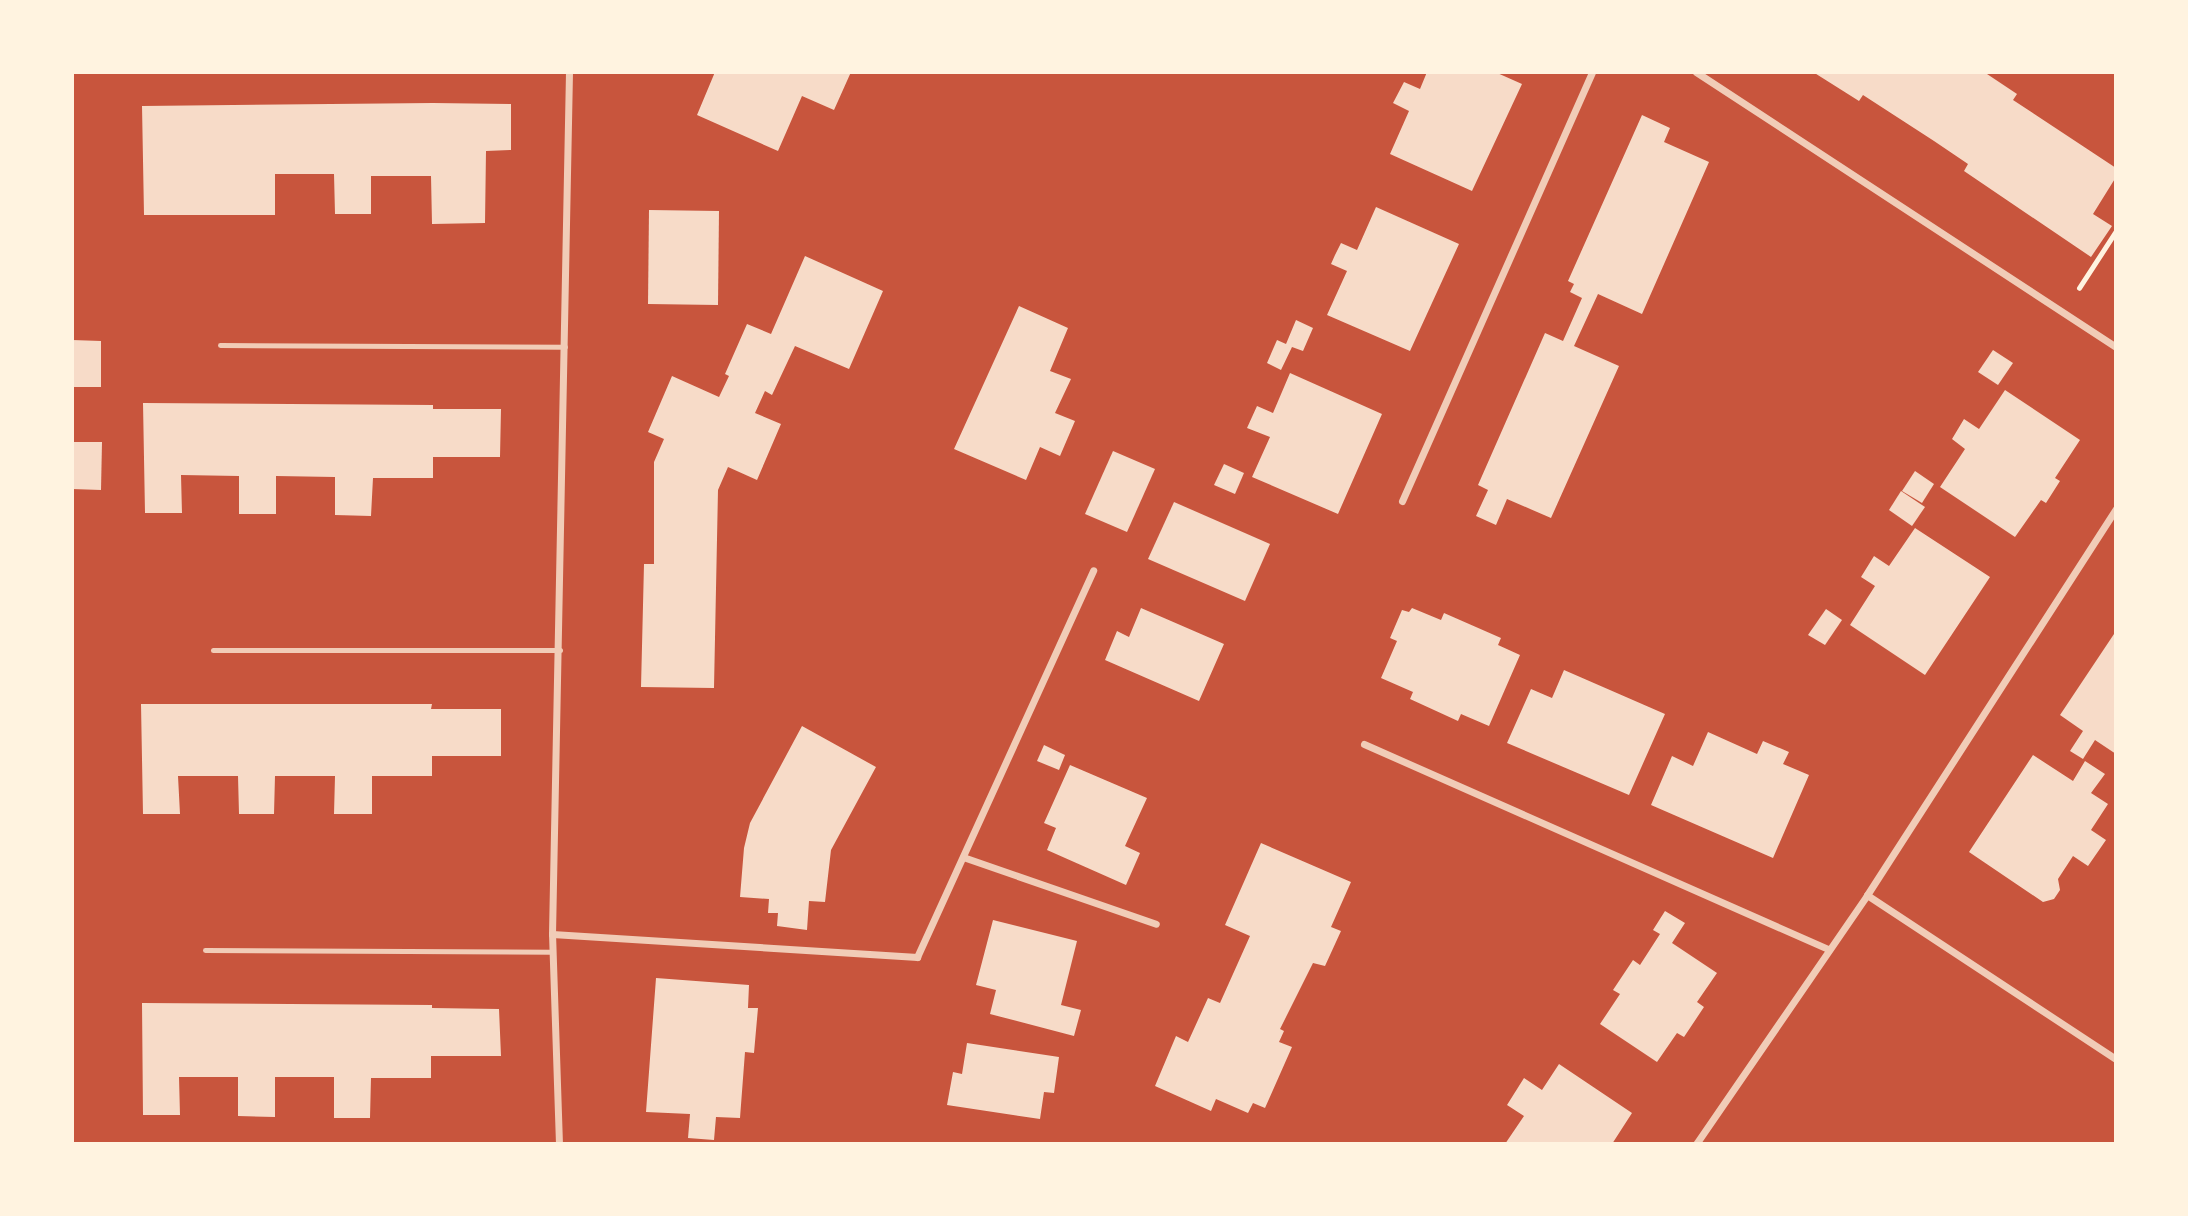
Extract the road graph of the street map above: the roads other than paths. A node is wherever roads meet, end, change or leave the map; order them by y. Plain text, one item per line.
1 (569, 72) edge
2 (1592, 72) edge
3 (1696, 72) edge
4 (220, 345) dead end
5 (565, 347) junction
6 (2116, 347) edge
7 (1402, 501) dead end
8 (2116, 508) edge
9 (1093, 570) dead end
10 (214, 650) dead end
11 (560, 650) junction
12 (1364, 744) dead end
13 (963, 858) junction
14 (1867, 895) junction
15 (1156, 924) dead end
16 (552, 934) junction
17 (1828, 949) junction
18 (205, 950) dead end
19 (553, 952) junction
20 (2116, 1059) edge
21 (559, 1144) edge
22 (1696, 1144) edge

1 - 5 street
2 - 7 street
3 - 6 street
4 - 5 lane
5 - 11 street
8 - 14 street
9 - 13 street
10 - 11 lane
11 - 16 street
12 - 17 street
13 - 15 street
13 - 16 street
14 - 17 street
14 - 20 street
16 - 19 street
17 - 22 street
18 - 19 lane
19 - 21 street

